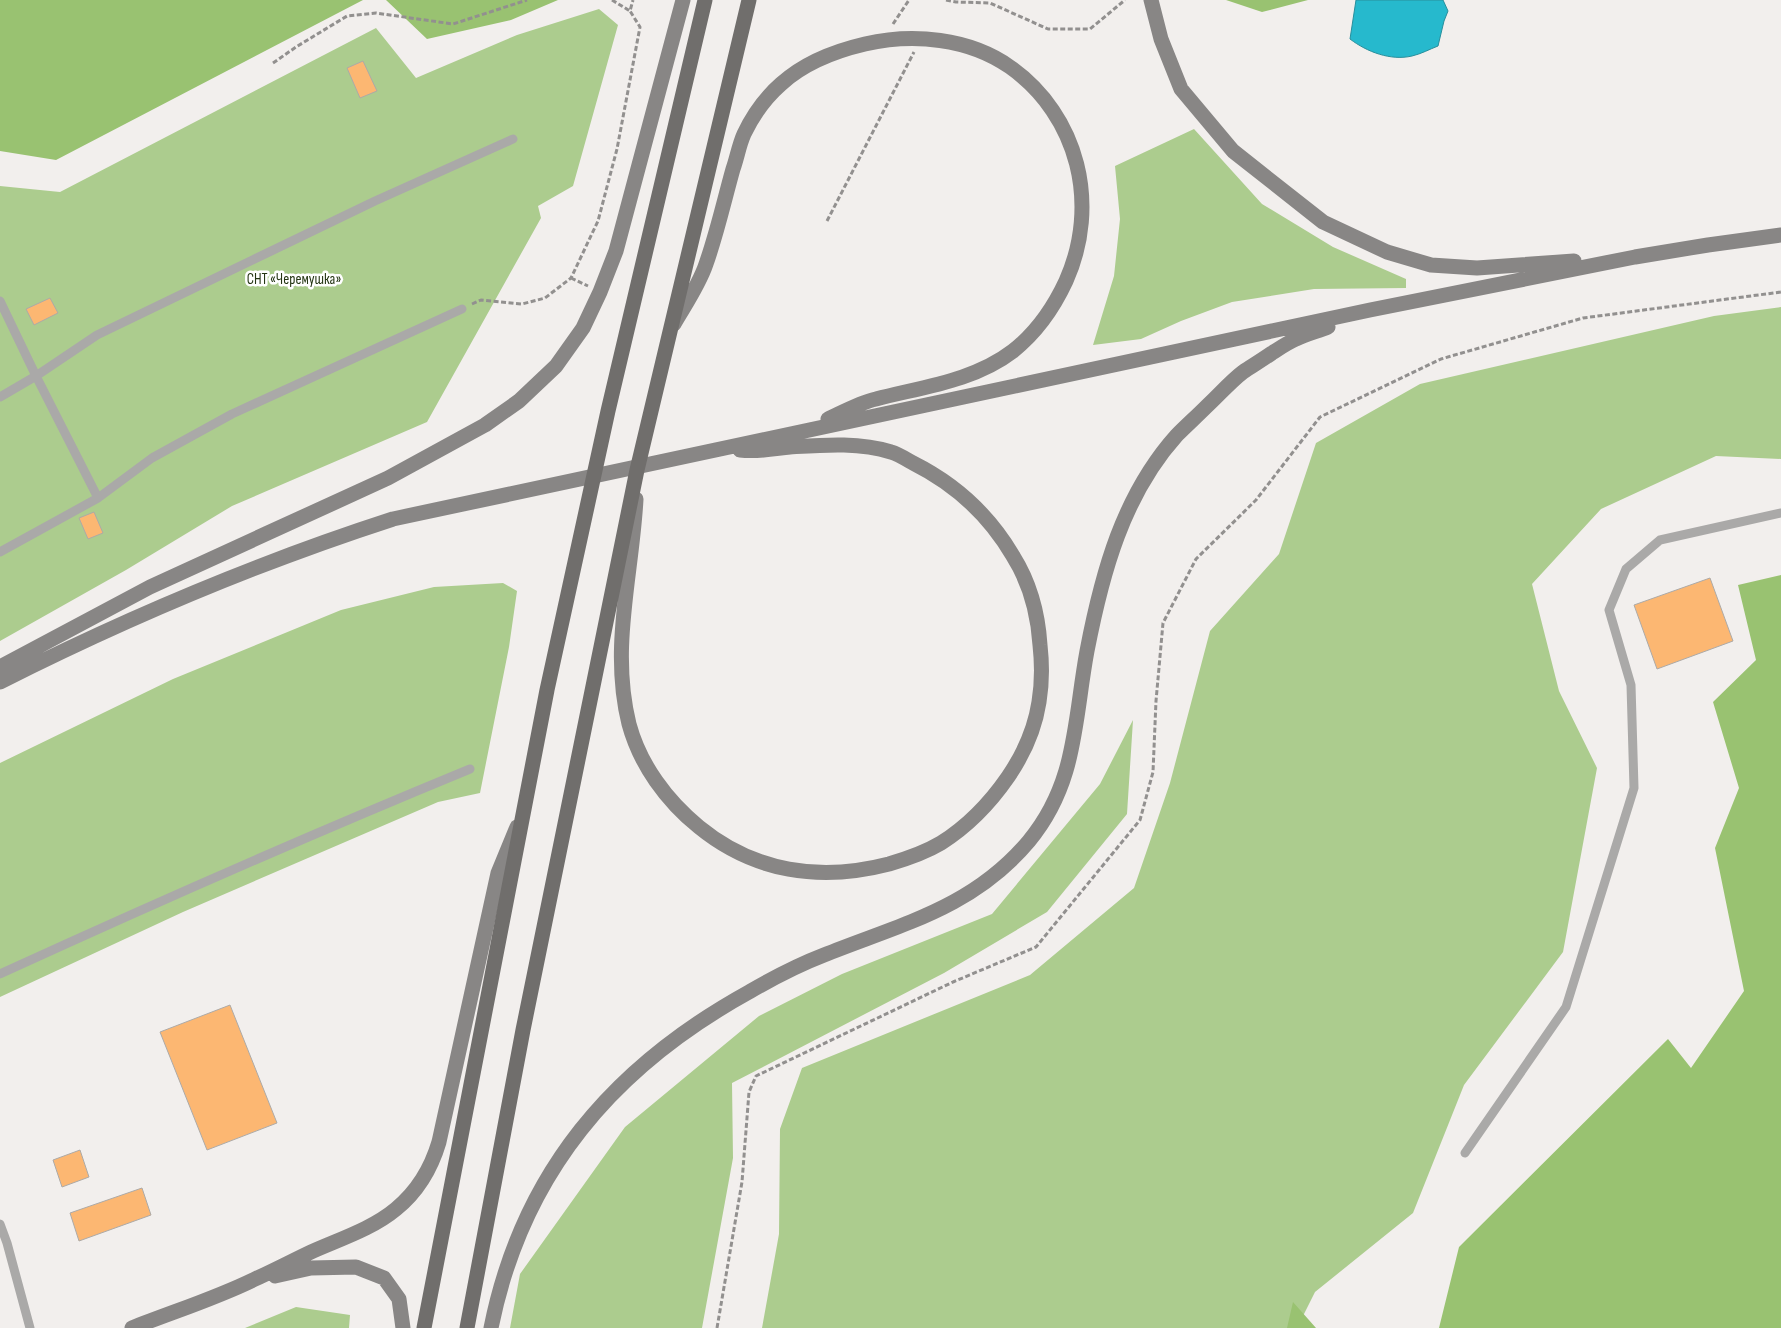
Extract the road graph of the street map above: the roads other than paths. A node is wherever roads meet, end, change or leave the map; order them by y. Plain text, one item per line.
1 (683, 0) edge
2 (705, 0) edge
3 (749, 0) edge
4 (1151, 0) edge
5 (513, 139) dead end
6 (1781, 235) edge
7 (1635, 257) junction
8 (0, 301) edge
9 (462, 309) road end
10 (1370, 310) junction
11 (670, 332) junction
12 (36, 376) junction
13 (0, 397) edge
14 (807, 429) junction
15 (724, 449) junction
16 (637, 470) junction
17 (98, 498) junction
18 (1781, 513) edge
19 (0, 552) edge
20 (0, 667) edge
21 (0, 682) edge
22 (470, 769) dead end
23 (524, 810) junction
24 (0, 974) edge
25 (1465, 1153) dead end
26 (0, 1224) edge
27 (252, 1281) junction
28 (30, 1328) edge
29 (132, 1328) edge
30 (403, 1328) edge
31 (424, 1328) edge
32 (467, 1328) edge
33 (491, 1328) edge

1 - 20 main road
2 - 23 main road
3 - 11 main road
4 - 7 main road
5 - 12 lane
6 - 7 main road
7 - 10 main road
8 - 12 lane
9 - 17 lane
10 - 14 main road
10 - 33 main road
11 - 14 main road
11 - 16 main road
12 - 13 lane
12 - 17 lane
14 - 15 main road
15 - 16 main road
15 - 21 main road
16 - 32 main road
17 - 19 lane
18 - 25 lane
22 - 24 lane
23 - 27 main road
23 - 31 main road
26 - 28 lane
27 - 29 main road
27 - 30 main road

